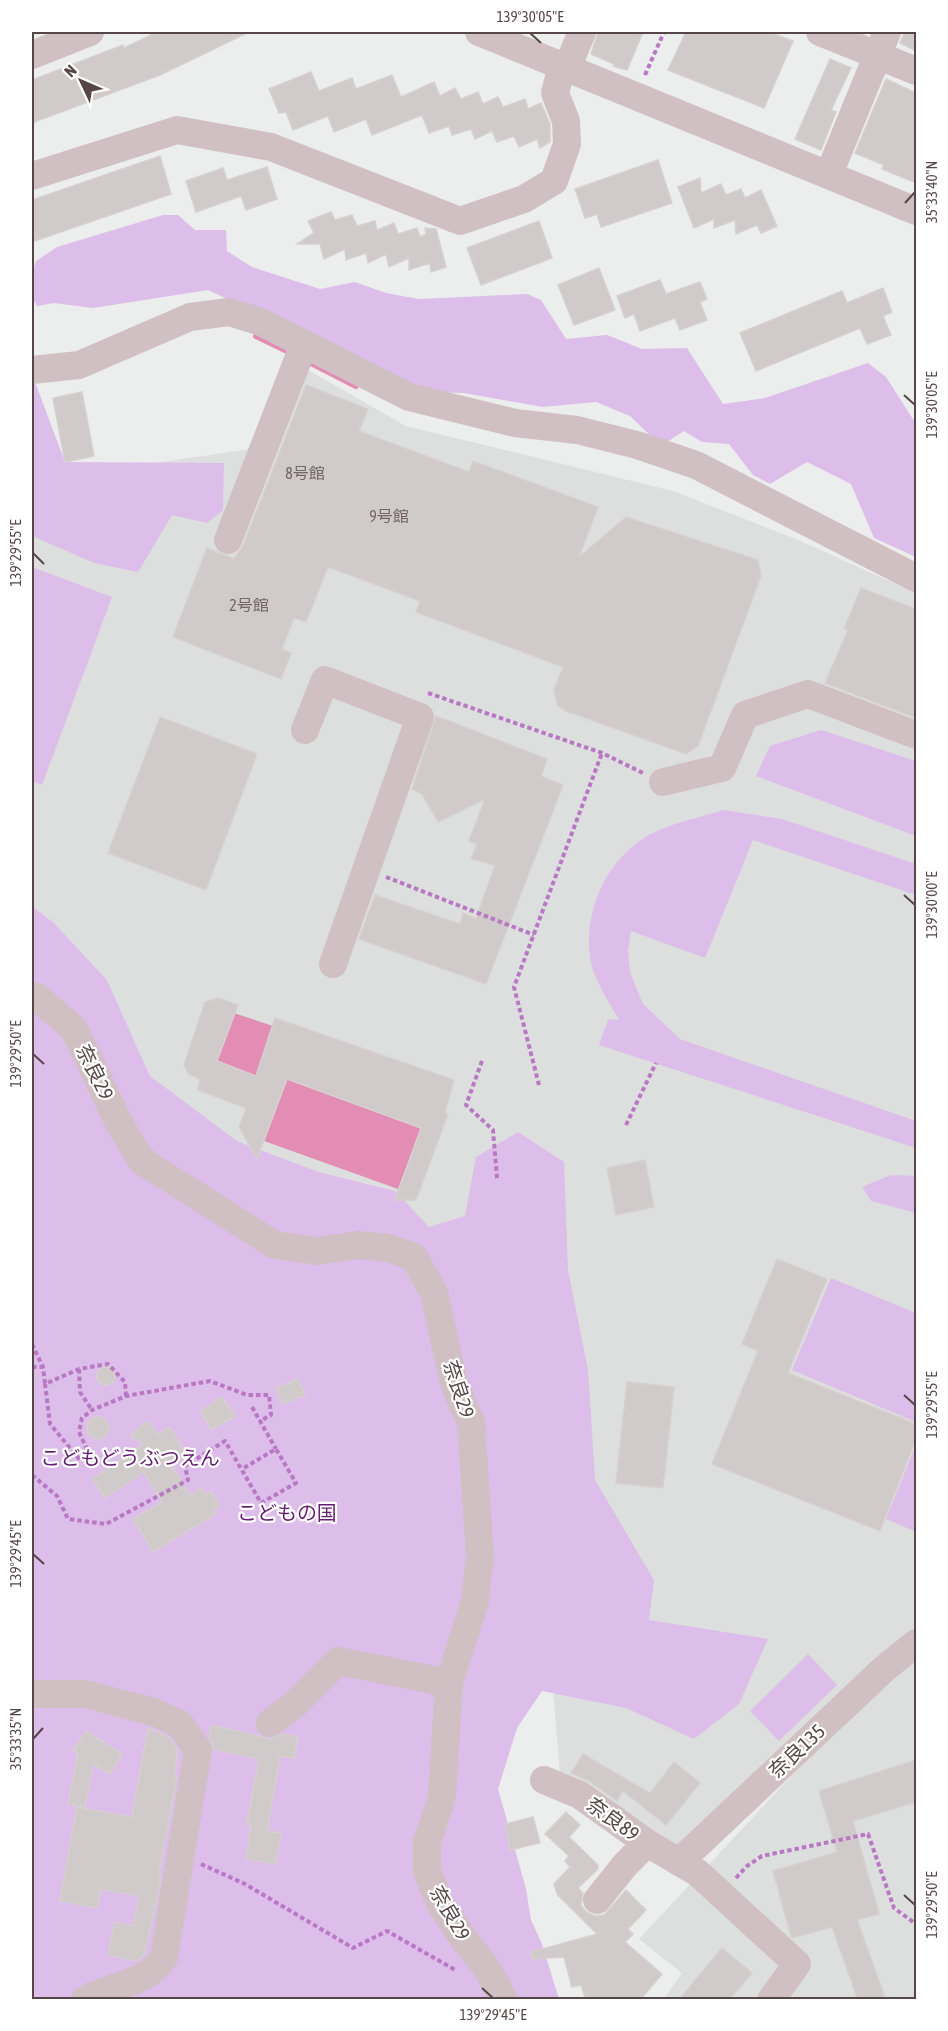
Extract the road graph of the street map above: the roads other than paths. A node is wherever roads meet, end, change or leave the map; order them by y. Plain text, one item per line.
1 (90, 32) edge
2 (479, 32) edge
3 (582, 32) edge
4 (820, 32) edge
5 (882, 43) edge
6 (32, 55) edge
7 (564, 67) junction
8 (916, 71) edge
9 (829, 174) junction
10 (32, 176) edge
11 (916, 211) edge
12 (304, 344) junction
13 (32, 370) edge
14 (228, 540) dead end
15 (916, 578) edge
16 (304, 730) dead end
17 (916, 735) edge
18 (663, 782) road end
19 (333, 964) dead end
20 (32, 996) edge
21 (916, 1643) edge
22 (449, 1683) junction
23 (32, 1694) edge
24 (270, 1723) dead end
25 (544, 1780) dead end
26 (647, 1843) junction
27 (679, 1862) junction
28 (597, 1900) dead end
29 (85, 2000) edge
30 (504, 2000) edge
31 (771, 2000) edge

1 - 6 street
2 - 7 street
3 - 7 street
4 - 5 street
5 - 8 street
5 - 9 street
7 - 9 street
7 - 10 street
9 - 11 street
12 - 13 street
12 - 14 street
12 - 15 street
16 - 19 street
17 - 18 street
20 - 22 street, 奈良29
21 - 27 street, 奈良135
22 - 24 street
22 - 30 street, 奈良29
23 - 29 street
25 - 26 street, 奈良89
26 - 27 street, 奈良89
26 - 28 street
27 - 31 street, 奈良89

